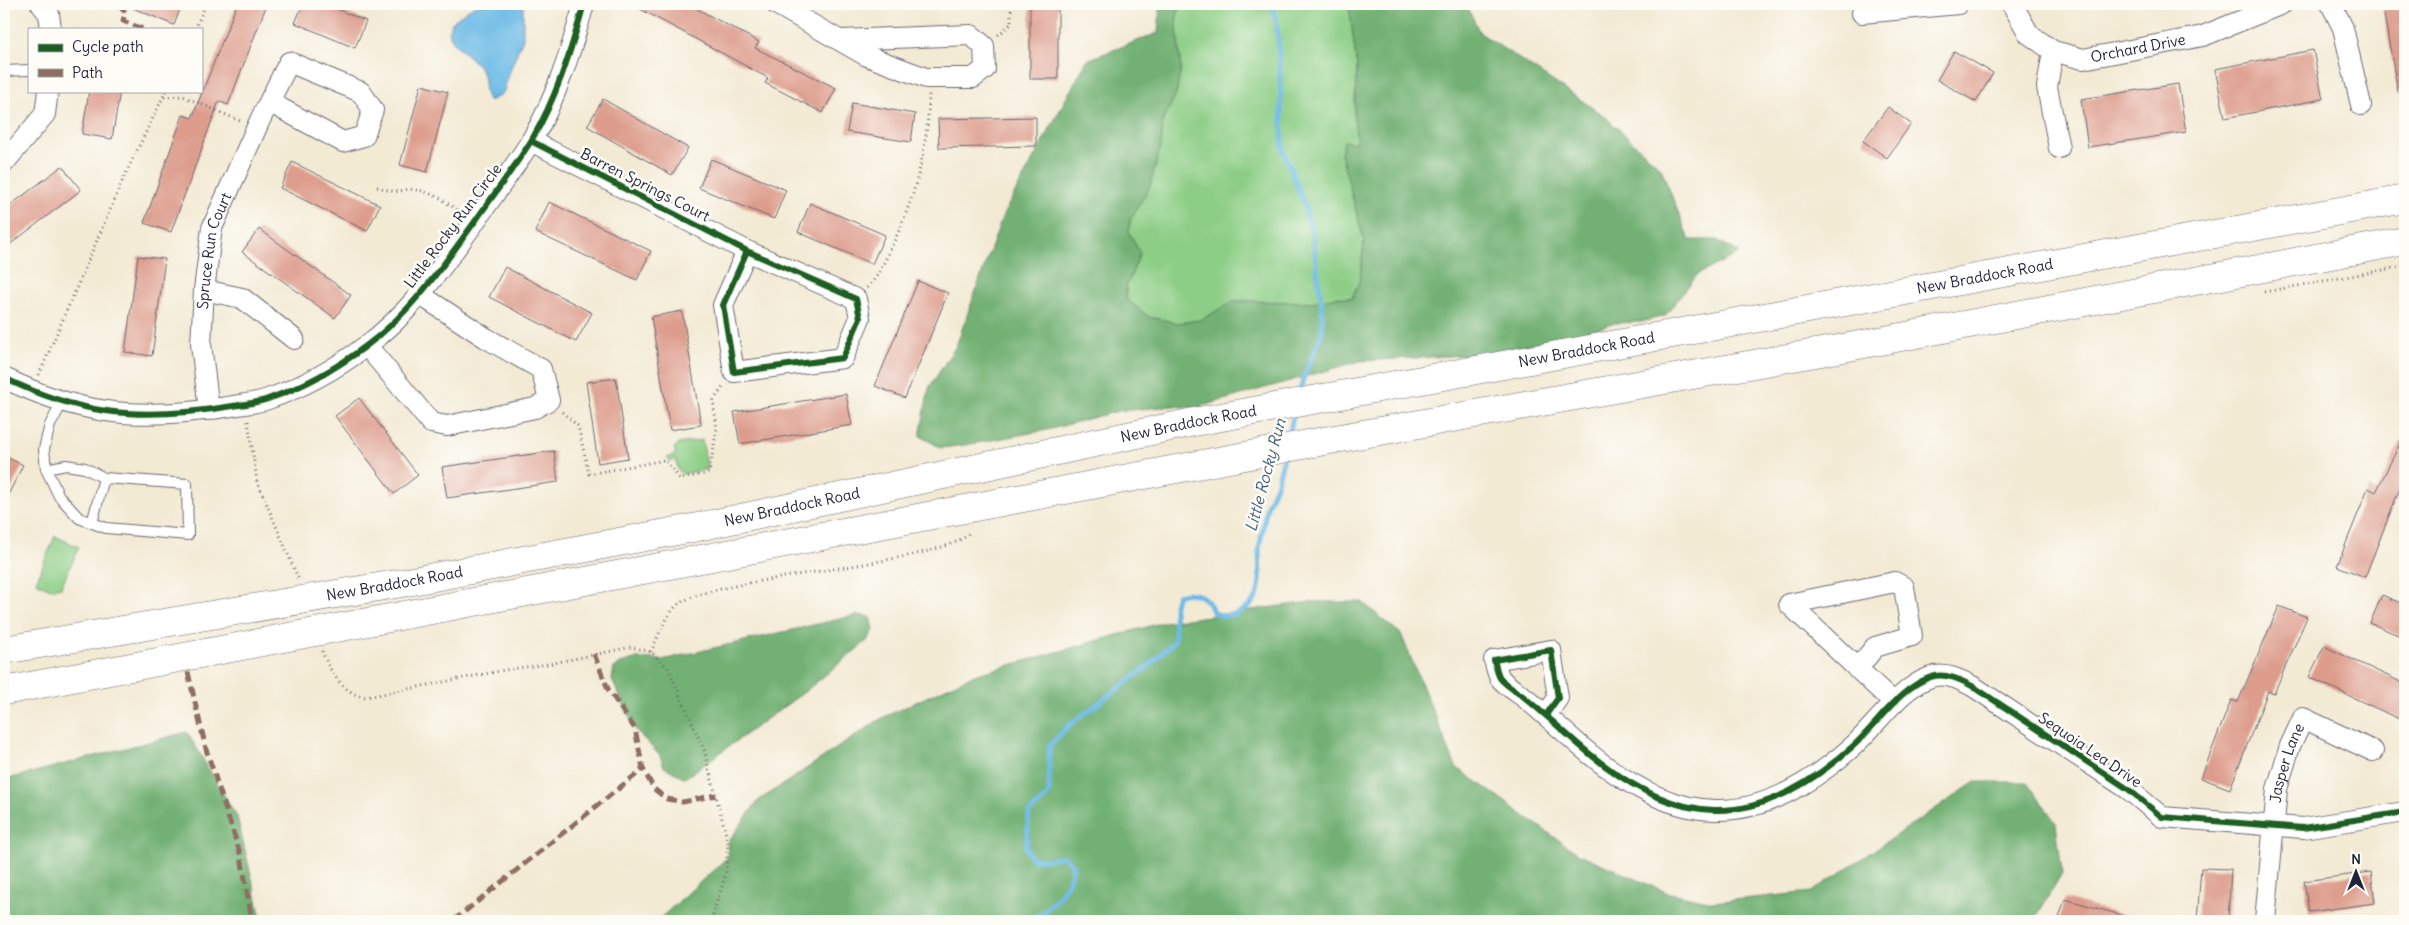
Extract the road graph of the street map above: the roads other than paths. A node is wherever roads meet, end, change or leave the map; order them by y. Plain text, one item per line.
1 (584, 4) edge
2 (776, 4) edge
3 (1958, 4) edge
4 (2012, 4) edge
5 (2282, 4) edge
6 (2332, 4) edge
7 (1862, 13) dead end
8 (841, 40) junction
9 (2052, 51) junction
10 (4, 70) edge
11 (28, 70) edge
12 (48, 92) edge
13 (269, 102) junction
14 (2361, 105) dead end
15 (531, 141) junction
16 (2060, 148) dead end
17 (4, 163) edge
18 (2405, 199) edge
19 (2405, 241) edge
20 (747, 251) junction
21 (204, 290) junction
22 (419, 294) junction
23 (294, 339) dead end
24 (367, 346) junction
25 (4, 378) edge
26 (63, 401) junction
27 (209, 410) junction
28 (46, 469) junction
29 (104, 478) junction
30 (92, 523) junction
31 (4, 650) edge
32 (1857, 669) junction
33 (4, 691) edge
34 (1894, 704) junction
35 (1546, 715) dead end
36 (2373, 751) dead end
37 (2405, 812) edge
38 (2273, 827) junction
39 (2266, 921) edge

1 - 15 street, Little Rocky Run Circle
2 - 8 street
3 - 7 street
4 - 9 street, Orchard Drive
5 - 9 street, Orchard Drive
6 - 14 street
8 - 8 street
9 - 16 street
10 - 11 lane
12 - 17 street
13 - 13 street, Spruce Run Court
13 - 21 street, Spruce Run Court
15 - 20 street, Barren Springs Court
15 - 22 street, Little Rocky Run Circle
18 - 31 main road, New Braddock Road
19 - 33 main road
20 - 20 street, Barren Springs Court
21 - 23 street
21 - 27 street, Spruce Run Court
22 - 24 street, Little Rocky Run Circle
22 - 24 street
24 - 27 street, Little Rocky Run Circle
25 - 26 street, Little Rocky Run Circle
26 - 27 street, Little Rocky Run Circle
26 - 28 lane
28 - 29 lane
28 - 30 lane
29 - 30 lane
29 - 30 lane
32 - 32 street
32 - 34 street
34 - 35 street, Sequoia Lea Drive
34 - 38 street, Sequoia Lea Drive
36 - 38 street, Jasper Lane
37 - 38 street, Sequoia Lea Drive
38 - 39 street

